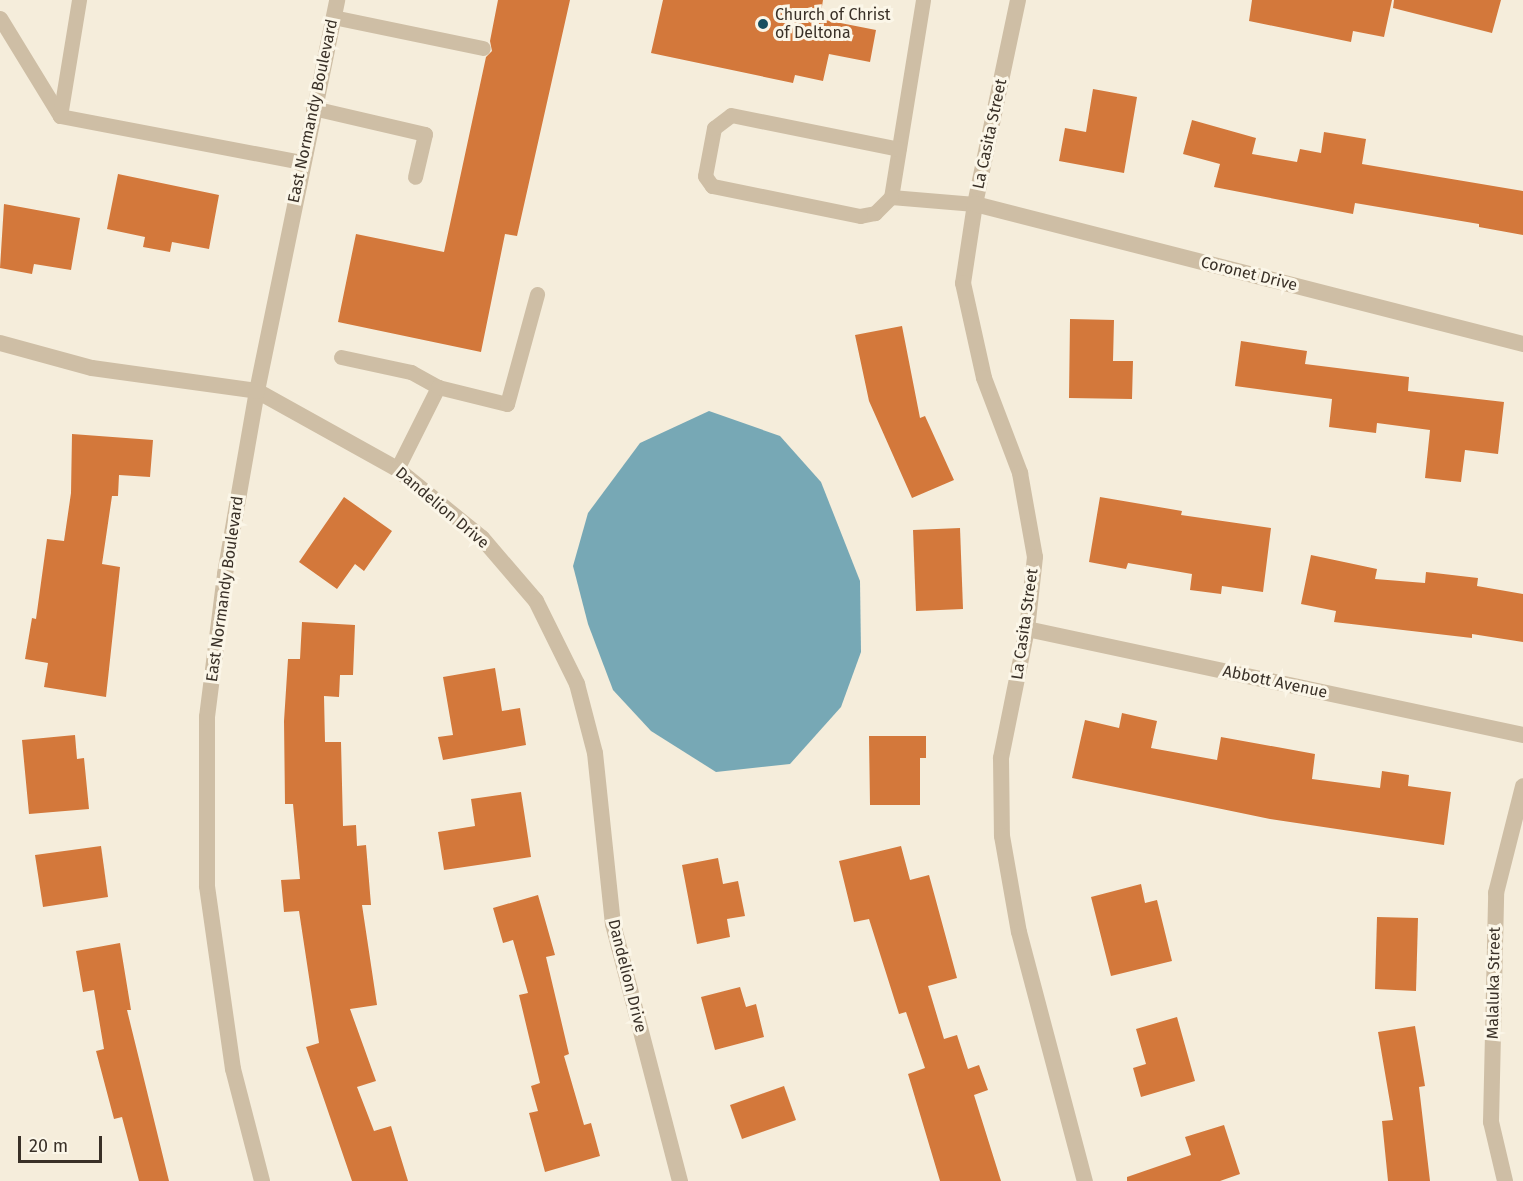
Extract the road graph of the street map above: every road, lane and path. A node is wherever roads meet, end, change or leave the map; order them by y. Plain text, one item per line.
1 (79, 0) edge
2 (337, 0) edge
3 (923, 0) edge
4 (1018, 0) edge
5 (333, 17) junction
6 (0, 18) edge
7 (483, 48) dead end
8 (313, 108) junction
9 (60, 116) junction
10 (899, 149) junction
11 (301, 162) junction
12 (415, 177) dead end
13 (891, 197) junction
14 (975, 204) junction
15 (537, 294) dead end
16 (0, 343) edge
17 (1523, 344) edge
18 (341, 357) dead end
19 (438, 387) junction
20 (257, 391) junction
21 (397, 469) junction
22 (1027, 629) junction
23 (1523, 735) edge
24 (1523, 786) edge
25 (262, 1181) edge
26 (680, 1181) edge
27 (1085, 1181) edge
28 (1505, 1181) edge

1 - 9 lane
2 - 5 street, East Normandy Boulevard
3 - 10 lane
4 - 14 street, La Casita Street
5 - 7 lane
5 - 8 street, East Normandy Boulevard
6 - 9 lane
8 - 11 street, East Normandy Boulevard
8 - 12 lane
9 - 11 lane
10 - 13 lane
10 - 13 lane
11 - 20 street, East Normandy Boulevard
13 - 14 lane
14 - 17 street, Coronet Drive
14 - 22 street, La Casita Street
15 - 19 lane
16 - 20 street, Dandelion Drive
18 - 19 lane
19 - 21 lane
20 - 21 street, Dandelion Drive
20 - 25 street, East Normandy Boulevard
21 - 26 street, Dandelion Drive
22 - 23 street, Abbott Avenue
22 - 27 street, La Casita Street
24 - 28 street, Malaluka Street

